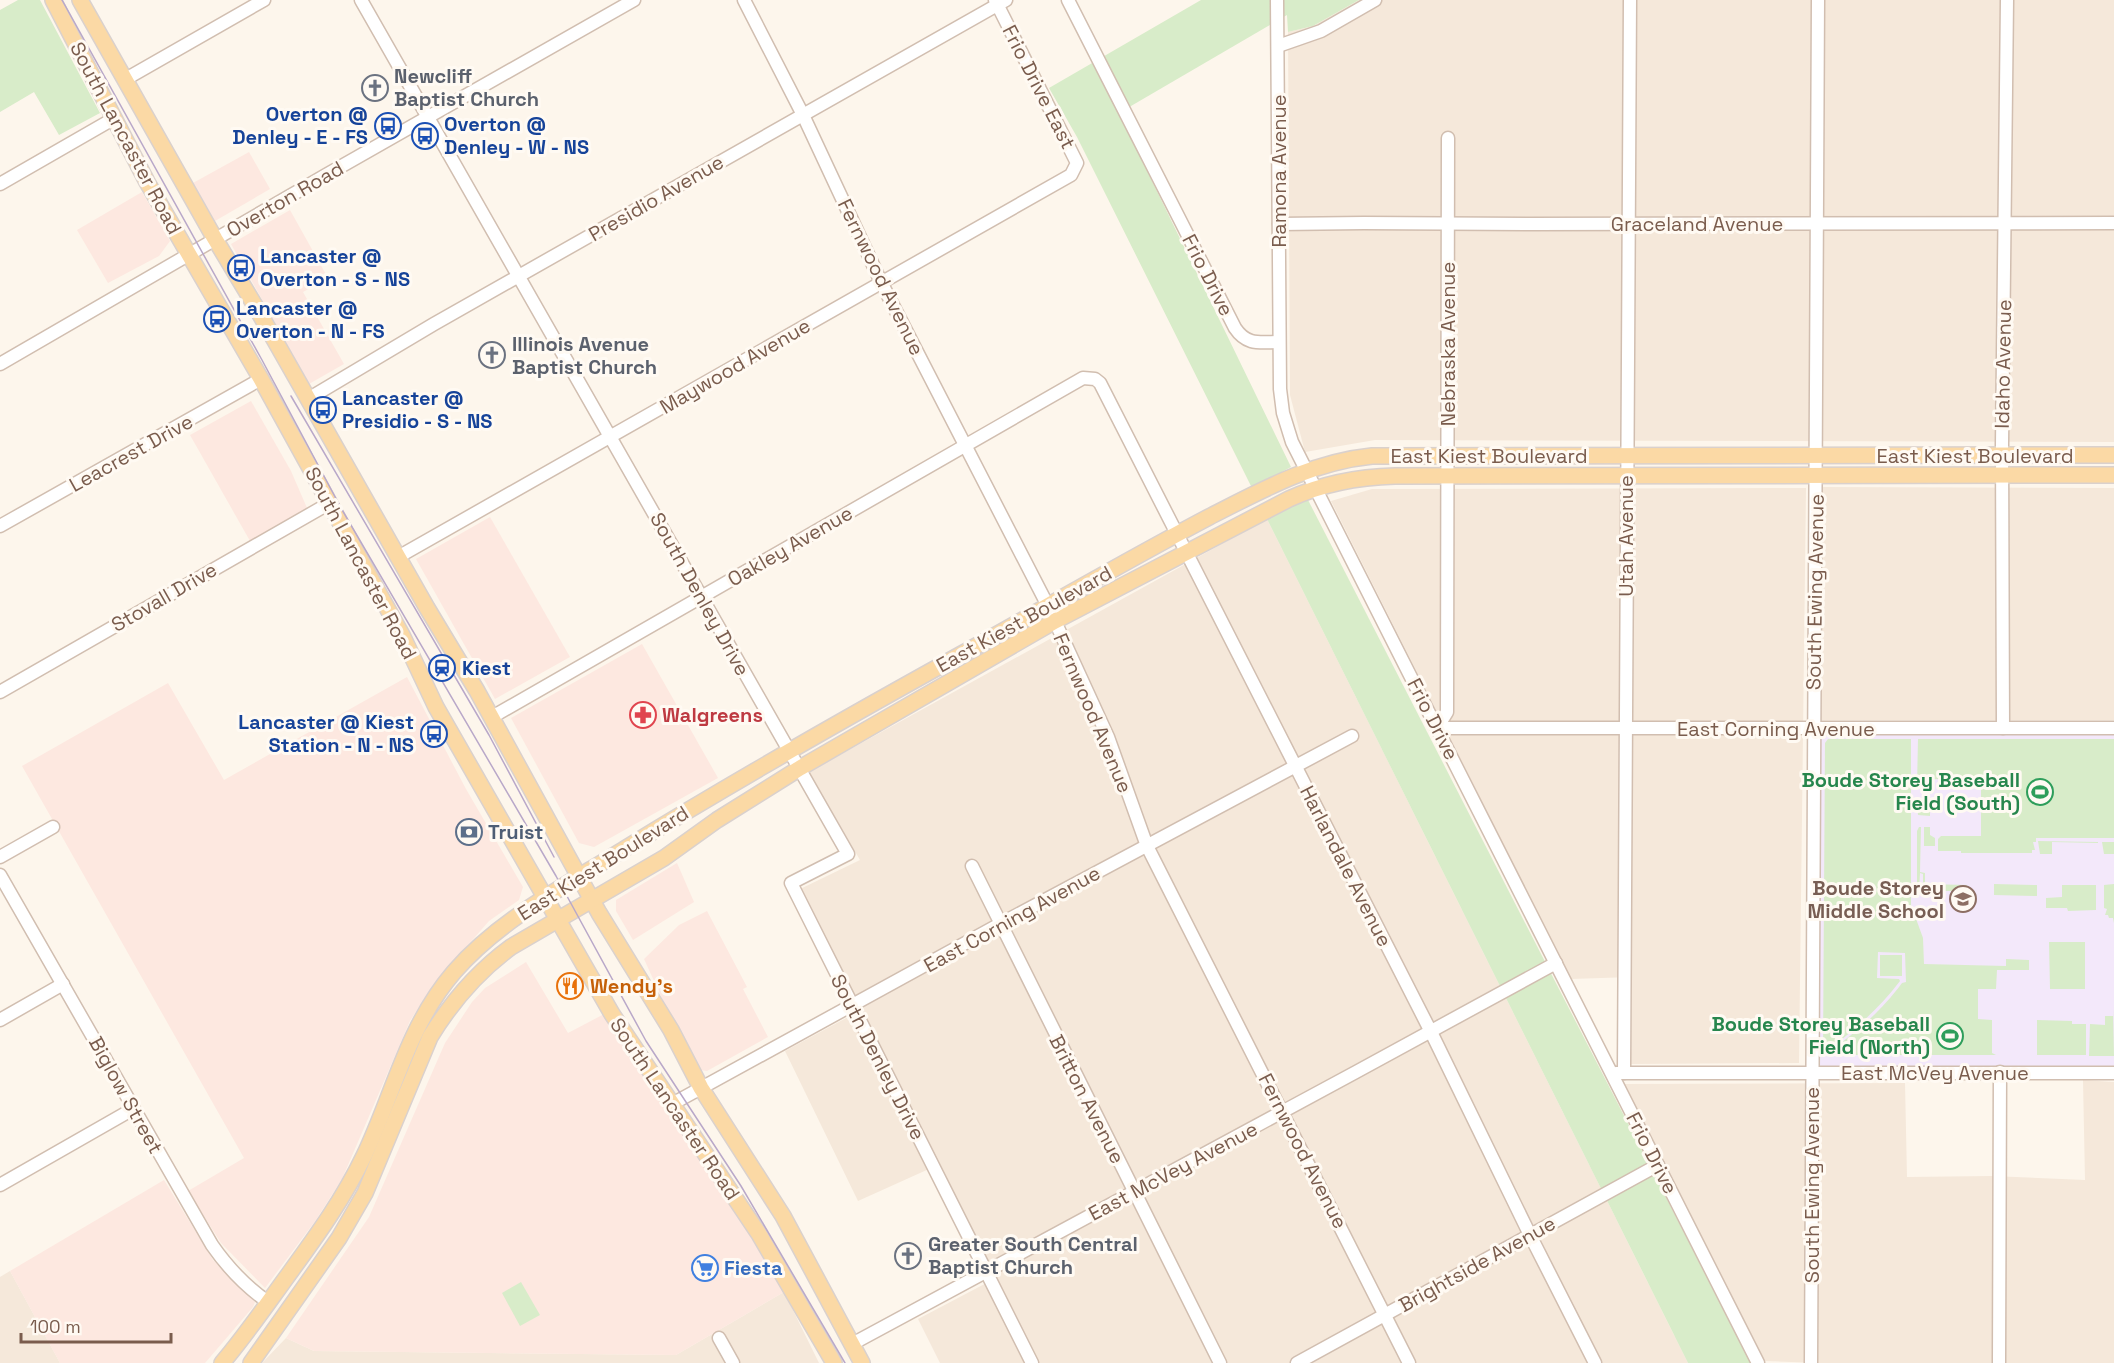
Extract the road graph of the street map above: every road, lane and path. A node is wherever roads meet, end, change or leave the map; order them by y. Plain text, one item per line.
1 (53, 0) edge
2 (80, 0) edge
3 (264, 0) edge
4 (361, 0) edge
5 (634, 0) edge
6 (744, 0) edge
7 (1068, 0) edge
8 (1277, 0) edge
9 (1375, 0) edge
10 (1630, 0) edge
11 (1818, 0) edge
12 (2007, 0) edge
13 (999, 2) edge
14 (1278, 46) junction
15 (124, 80) junction
16 (803, 115) junction
17 (429, 118) junction
18 (113, 119) junction
19 (1448, 138) dead end
20 (1071, 174) joint
21 (0, 184) edge
22 (1817, 223) junction
23 (2114, 223) edge
24 (1448, 224) junction
25 (1629, 224) junction
26 (2006, 224) junction
27 (1279, 225) junction
28 (215, 239) junction
29 (189, 255) junction
30 (518, 277) junction
31 (881, 282) junction
32 (1279, 342) junction
33 (0, 364) edge
34 (1089, 377) joint
35 (261, 379) junction
36 (308, 399) junction
37 (612, 437) junction
38 (966, 445) junction
39 (2002, 455) junction
40 (2114, 455) edge
41 (1448, 456) junction
42 (1627, 456) junction
43 (1816, 456) junction
44 (1306, 471) junction
45 (1447, 476) junction
46 (1627, 476) junction
47 (1816, 476) junction
48 (2003, 476) junction
49 (2114, 476) edge
50 (1316, 488) junction
51 (328, 504) junction
52 (0, 526) edge
53 (1178, 533) junction
54 (1187, 552) junction
55 (398, 557) junction
56 (702, 596) junction
57 (1048, 606) junction
58 (1055, 621) junction
59 (0, 692) edge
60 (492, 717) junction
61 (1437, 728) junction
62 (2003, 728) junction
63 (2114, 728) edge
64 (1626, 729) junction
65 (1813, 729) junction
66 (1352, 736) dead end
67 (789, 751) junction
68 (1294, 765) junction
69 (800, 768) junction
70 (54, 827) dead end
71 (1147, 846) junction
72 (0, 857) edge
73 (972, 866) dead end
74 (0, 875) edge
75 (580, 877) junction
76 (546, 898) junction
77 (593, 900) junction
78 (558, 920) junction
79 (1000, 924) junction
80 (1556, 963) junction
81 (63, 984) junction
82 (852, 1005) junction
83 (0, 1020) edge
84 (1431, 1032) junction
85 (2000, 1072) junction
86 (1618, 1073) junction
87 (1812, 1073) junction
88 (2114, 1073) edge
89 (701, 1088) junction
90 (672, 1104) junction
91 (134, 1108) junction
92 (1283, 1112) junction
93 (1658, 1165) junction
94 (0, 1185) edge
95 (1134, 1192) junction
96 (1530, 1235) junction
97 (985, 1271) junction
98 (268, 1302) junction
99 (1385, 1314) junction
100 (285, 1315) junction
101 (718, 1338) dead end
102 (852, 1344) junction
103 (222, 1363) edge
104 (251, 1363) edge
105 (733, 1363) edge
106 (834, 1363) edge
107 (862, 1363) edge
108 (1032, 1363) edge
109 (1220, 1363) edge
110 (1297, 1363) edge
111 (1409, 1363) edge
112 (1595, 1363) edge
113 (1758, 1363) edge
114 (1811, 1363) edge
115 (1999, 1363) edge

1 - 18 main road, South Lancaster Road
2 - 15 main road, South Lancaster Road
3 - 15 street
4 - 17 street, South Denley Drive
5 - 17 street, Overton Road
6 - 16 street, Fernwood Avenue
7 - 32 street, Frio Drive
8 - 14 street, Ramona Avenue
9 - 14 street
10 - 25 street, Utah Avenue
11 - 22 street, South Ewing Avenue
12 - 26 street, Idaho Avenue
13 - 16 street, Presidio Avenue
13 - 20 street, Frio Drive East
14 - 27 street, Ramona Avenue
15 - 28 main road, South Lancaster Road
16 - 30 street, Presidio Avenue
16 - 31 street, Fernwood Avenue
17 - 28 street, Overton Road
17 - 30 street, South Denley Drive
18 - 21 street
18 - 29 main road, South Lancaster Road
19 - 24 street, Nebraska Avenue
20 - 31 street, Maywood Avenue
22 - 25 street, Graceland Avenue
22 - 26 street, Graceland Avenue
22 - 43 street, South Ewing Avenue
23 - 26 street, Graceland Avenue
24 - 25 street, Graceland Avenue
24 - 27 street, Graceland Avenue
24 - 41 street, Nebraska Avenue
25 - 42 street, Utah Avenue
26 - 39 street, Idaho Avenue
27 - 32 street, Ramona Avenue
28 - 29 street, Overton Road
28 - 36 main road, South Lancaster Road
29 - 33 street, Overton Road
29 - 35 main road, South Lancaster Road
30 - 36 street, Presidio Avenue
30 - 37 street, South Denley Drive
31 - 37 street, Maywood Avenue
31 - 38 street, Fernwood Avenue
32 - 44 street, Frio Drive
34 - 38 street, Oakley Avenue
34 - 53 street, Harlandale Avenue
35 - 51 main road, South Lancaster Road
35 - 52 street, Leacrest Drive
36 - 55 main road, South Lancaster Road
37 - 55 street, Maywood Avenue
37 - 56 street, South Denley Drive
38 - 56 street, Oakley Avenue
38 - 57 street, Fernwood Avenue
39 - 40 main road, East Kiest Boulevard
39 - 43 main road, East Kiest Boulevard
39 - 48 street, Idaho Avenue
41 - 42 main road, East Kiest Boulevard
41 - 44 main road, East Kiest Boulevard
41 - 45 street, Nebraska Avenue
42 - 43 main road, East Kiest Boulevard
42 - 46 street, Utah Avenue
43 - 47 street, South Ewing Avenue
44 - 50 street, Frio Drive
44 - 53 main road, East Kiest Boulevard
45 - 46 main road, East Kiest Boulevard
45 - 50 main road, East Kiest Boulevard
45 - 61 street, Nebraska Avenue
46 - 47 main road, East Kiest Boulevard
46 - 64 street, Utah Avenue
47 - 48 main road, East Kiest Boulevard
47 - 65 street, South Ewing Avenue
48 - 49 main road, East Kiest Boulevard
48 - 62 street, Idaho Avenue
50 - 54 main road, East Kiest Boulevard
50 - 61 street, Frio Drive
51 - 59 street, Stovall Drive
51 - 76 main road, South Lancaster Road
53 - 54 street, Harlandale Avenue
53 - 57 main road, East Kiest Boulevard
54 - 58 main road, East Kiest Boulevard
54 - 68 street, Harlandale Avenue
55 - 60 main road, South Lancaster Road
56 - 60 street, Oakley Avenue
56 - 67 street, South Denley Drive
57 - 58 street, Fernwood Avenue
57 - 67 main road, East Kiest Boulevard
58 - 69 main road, East Kiest Boulevard
58 - 71 street, Fernwood Avenue
60 - 75 main road, South Lancaster Road
61 - 64 street, East Corning Avenue
61 - 80 street, Frio Drive
62 - 63 street, East Corning Avenue
62 - 65 street, East Corning Avenue
64 - 65 street, East Corning Avenue
64 - 86 street, Utah Avenue
65 - 87 street, South Ewing Avenue
66 - 68 street, East Corning Avenue
67 - 69 street, South Denley Drive
67 - 75 main road, East Kiest Boulevard
68 - 71 street, East Corning Avenue
68 - 84 street, Harlandale Avenue
69 - 77 main road, East Kiest Boulevard
69 - 82 street, South Denley Drive
70 - 72 street
71 - 79 street, East Corning Avenue
71 - 92 street, Fernwood Avenue
73 - 79 street, Britton Avenue
74 - 81 street, Biglow Street
75 - 76 main road, East Kiest Boulevard
75 - 77 main road, South Lancaster Road
76 - 78 main road, South Lancaster Road
76 - 98 main road, East Kiest Boulevard
77 - 78 main road, East Kiest Boulevard
77 - 89 main road, South Lancaster Road
78 - 90 main road, South Lancaster Road
78 - 100 main road, East Kiest Boulevard
79 - 82 street, East Corning Avenue
79 - 95 street, Britton Avenue
80 - 84 street, East McVey Avenue
80 - 86 street, Frio Drive
81 - 83 street
81 - 91 street, Biglow Street
82 - 89 street, East Corning Avenue
82 - 97 street, South Denley Drive
84 - 92 street, East McVey Avenue
84 - 96 street, Harlandale Avenue
85 - 87 street, East McVey Avenue
85 - 88 street, East McVey Avenue
85 - 115 street
86 - 87 street, East McVey Avenue
86 - 93 street, Frio Drive
87 - 114 street, South Ewing Avenue
89 - 90 street, East Corning Avenue
89 - 102 main road, South Lancaster Road
90 - 106 main road, South Lancaster Road
91 - 94 street
91 - 98 street, Biglow Street
92 - 95 street, East McVey Avenue
92 - 99 street, Fernwood Avenue
93 - 96 street, Brightside Avenue
93 - 113 street, Frio Drive
95 - 97 street, East McVey Avenue
95 - 109 street, Britton Avenue
96 - 99 street, Brightside Avenue
96 - 112 street, Harlandale Avenue
97 - 102 street, East McVey Avenue
97 - 108 street, South Denley Drive
98 - 100 main road
98 - 103 main road, East Kiest Boulevard
99 - 110 street, Brightside Avenue
99 - 111 street, Fernwood Avenue
100 - 104 main road, East Kiest Boulevard
101 - 105 street
102 - 107 main road, South Lancaster Road

